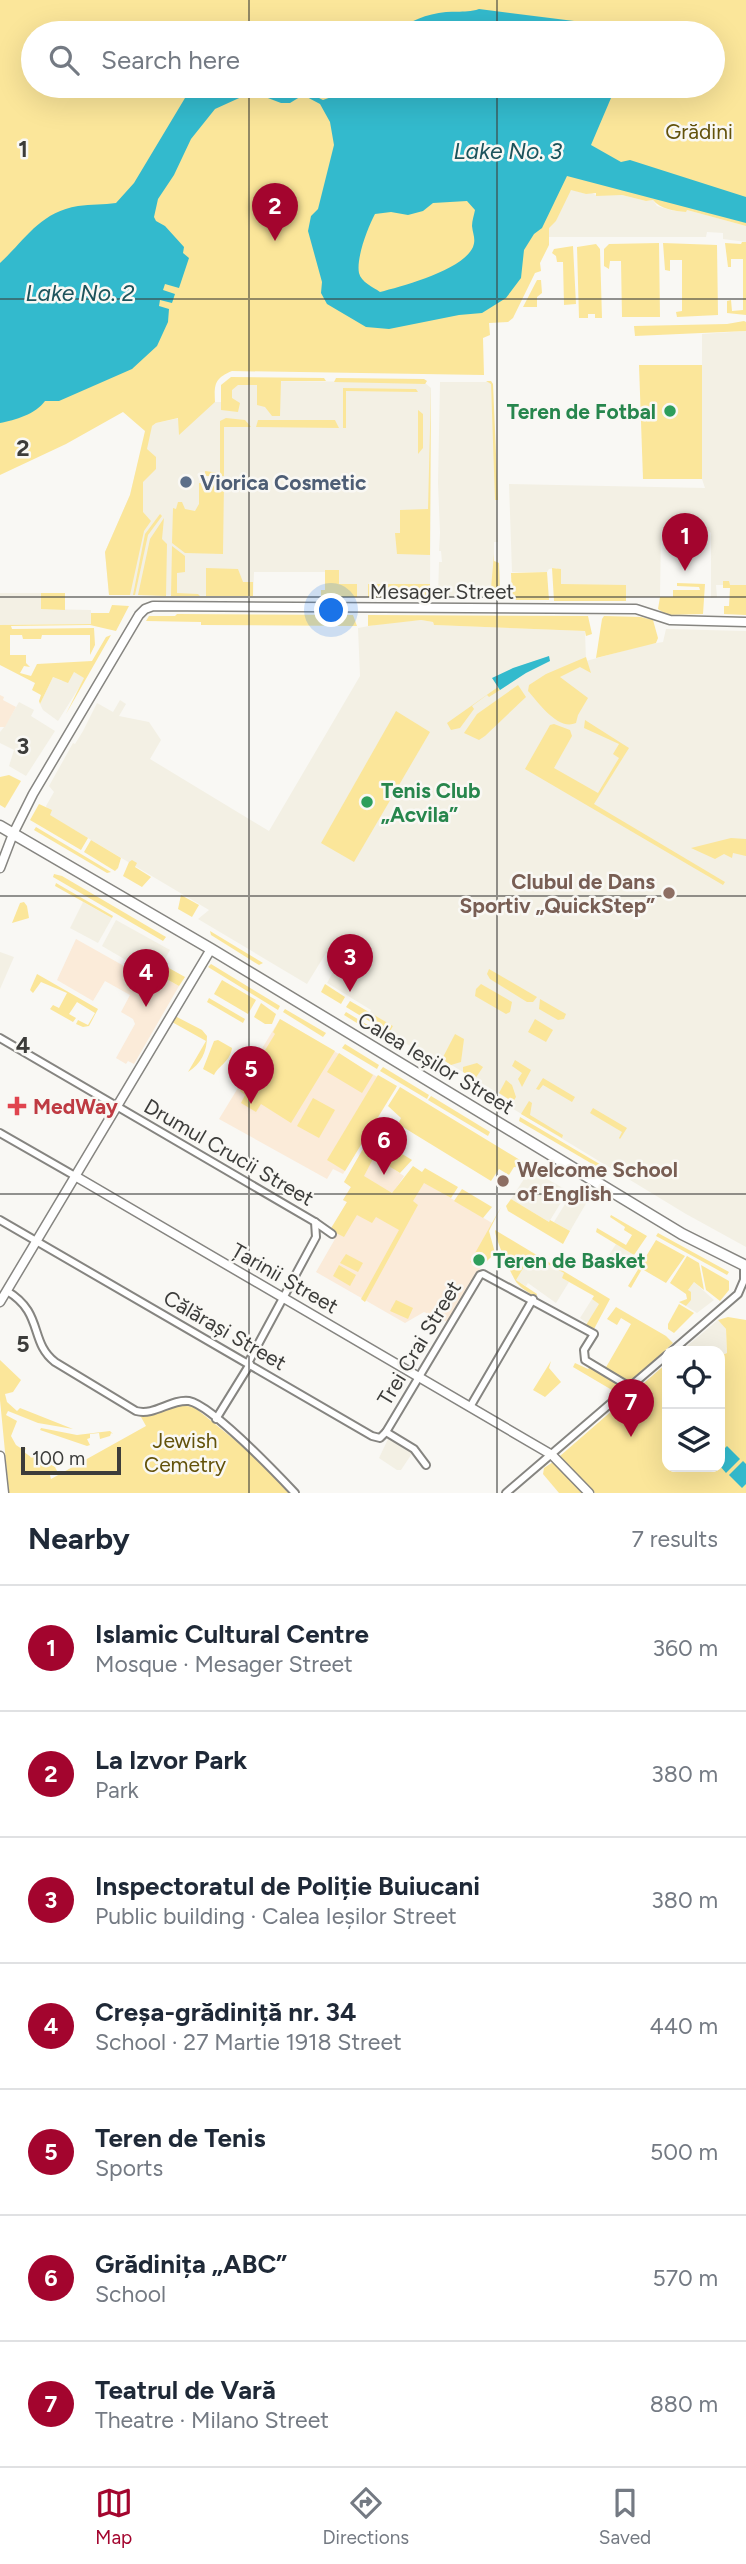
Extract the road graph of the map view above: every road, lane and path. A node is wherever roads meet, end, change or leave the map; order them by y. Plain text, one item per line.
1 (746, 622) edge
2 (0, 826) edge
3 (13, 834) junction
4 (0, 868) edge
5 (211, 949) junction
6 (0, 1038) edge
7 (116, 1106) junction
8 (0, 1133) edge
9 (75, 1176) junction
10 (0, 1220) edge
11 (316, 1222) junction
12 (332, 1234) dead end
13 (37, 1240) junction
14 (745, 1266) edge
15 (7, 1291) junction
16 (284, 1298) junction
17 (533, 1299) junction
18 (0, 1302) edge
19 (678, 1346) edge
20 (662, 1359) edge
21 (249, 1364) junction
22 (420, 1377) junction
23 (630, 1387) junction
24 (470, 1407) junction
25 (216, 1419) junction
26 (387, 1432) junction
27 (552, 1455) junction
28 (0, 1456) edge
29 (426, 1465) dead end
30 (4, 1493) edge
31 (295, 1493) edge
32 (506, 1493) edge
33 (589, 1493) edge

1 - 3 street, Mesager Street
2 - 3 main road, Calea Ieșilor Street
3 - 4 street, Mesager Street
3 - 5 main road, Calea Ieșilor Street
5 - 7 street
5 - 14 main road, Calea Ieșilor Street
6 - 7 street, Drumul Crucii Street
7 - 9 street
7 - 11 street, Drumul Crucii Street
8 - 9 street, Țarinii Street
9 - 13 street
9 - 16 street, Țarinii Street
10 - 13 street, Călărași Street
11 - 12 street, Drumul Crucii Street
11 - 16 street
13 - 15 street
13 - 21 street, Călărași Street
14 - 19 street
15 - 18 street
15 - 25 street
16 - 21 street
16 - 22 street, Țarinii Street
17 - 22 street, Trei Crai Street
17 - 23 street
17 - 24 street
20 - 23 street
21 - 25 street
21 - 26 street, Călărași Street
22 - 24 street, Țarinii Street
22 - 26 street, Trei Crai Street
23 - 27 street
24 - 27 street, Țarinii Street
25 - 31 street
26 - 29 street, Călărași Street
27 - 32 street
27 - 33 street, Țarinii Street
28 - 30 street

